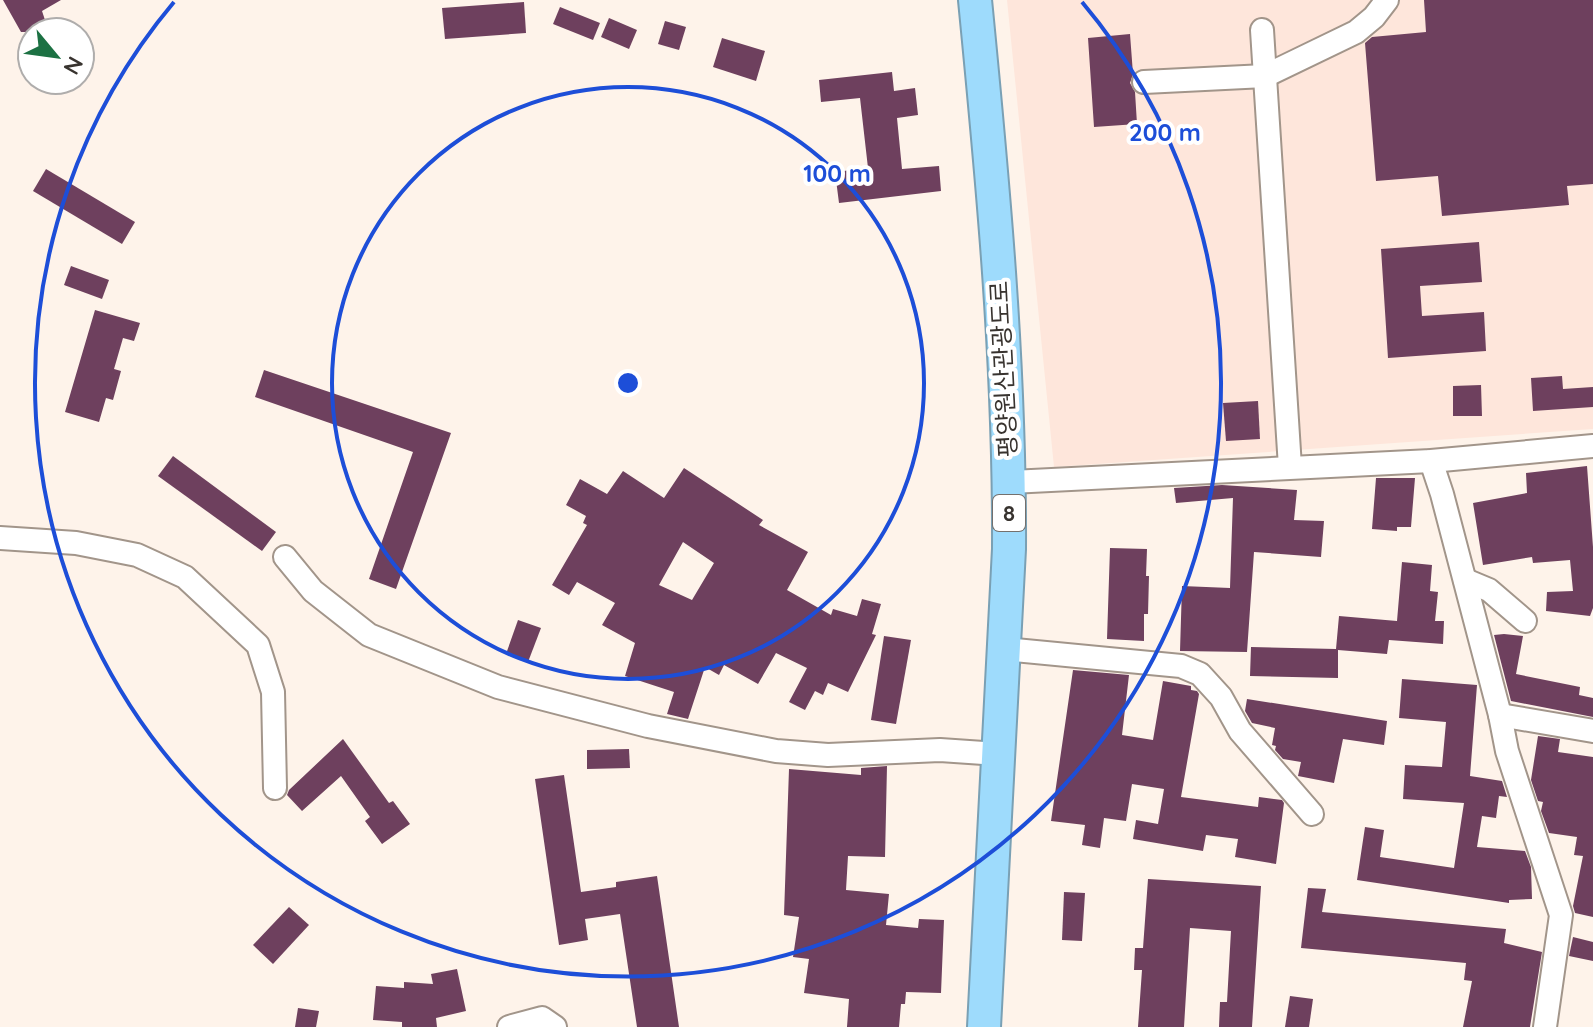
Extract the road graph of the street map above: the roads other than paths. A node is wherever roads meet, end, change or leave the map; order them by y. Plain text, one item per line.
1 (975, 0) edge
2 (1387, 0) edge
3 (1262, 30) dead end
4 (1265, 76) junction
5 (1144, 82) dead end
6 (1593, 446) edge
7 (1431, 461) junction
8 (1290, 467) junction
9 (1009, 482) junction
10 (0, 538) edge
11 (285, 557) dead end
12 (1465, 580) junction
13 (1525, 621) dead end
14 (1004, 649) junction
15 (1500, 715) junction
16 (1593, 731) edge
17 (998, 754) junction
18 (275, 788) dead end
19 (1312, 814) dead end
20 (509, 1027) edge
21 (555, 1027) edge
22 (984, 1027) edge
23 (1545, 1027) edge

1 - 9 highway, 평양원산관광도로 / 8
2 - 4 street
3 - 4 street
4 - 5 street
4 - 8 street
6 - 7 street
7 - 8 street
7 - 12 street
8 - 9 street
9 - 14 highway, 평양원산관광도로 / 8
10 - 18 street
11 - 17 street
12 - 13 street
12 - 15 street
14 - 17 highway, 평양원산관광도로 / 8
14 - 19 street
15 - 16 street
15 - 23 street
17 - 22 highway, 평양원산관광도로 / 8
20 - 21 street

